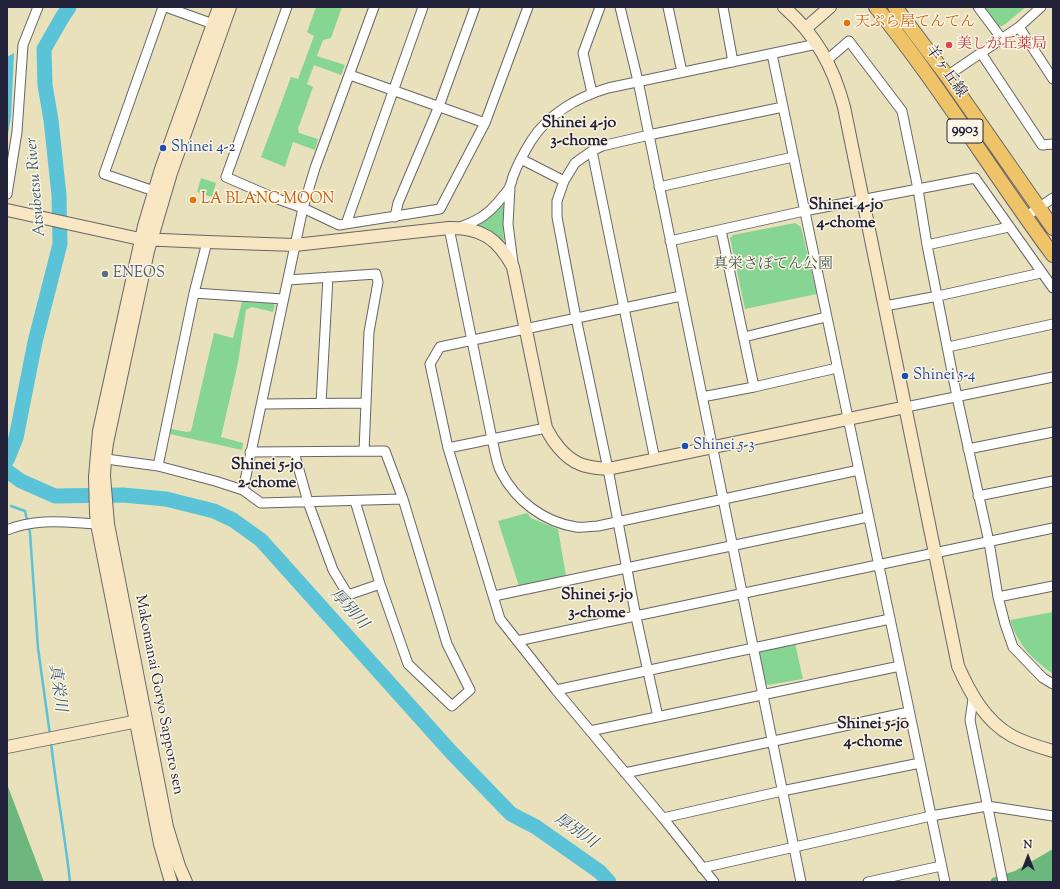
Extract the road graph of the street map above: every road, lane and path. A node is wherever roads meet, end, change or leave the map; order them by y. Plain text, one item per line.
1 (38, 7) edge
2 (164, 7) edge
3 (219, 7) edge
4 (230, 7) edge
5 (287, 7) edge
6 (374, 7) edge
7 (423, 7) edge
8 (475, 7) edge
9 (528, 7) edge
10 (600, 7) edge
11 (620, 7) edge
12 (668, 7) edge
13 (723, 7) edge
14 (784, 7) edge
15 (830, 7) edge
16 (876, 7) edge
17 (895, 7) edge
18 (978, 7) edge
19 (1041, 7) edge
20 (213, 24) junction
21 (1019, 27) junction
22 (806, 28) junction
23 (1002, 39) junction
24 (817, 44) junction
25 (981, 53) junction
26 (772, 54) junction
27 (827, 60) junction
28 (733, 62) junction
29 (682, 72) junction
30 (350, 75) junction
31 (947, 76) junction
32 (1053, 79) edge
33 (638, 81) junction
34 (393, 90) junction
35 (592, 93) junction
36 (439, 106) junction
37 (783, 107) junction
38 (485, 123) junction
39 (649, 135) junction
40 (1053, 144) edge
41 (592, 151) junction
42 (793, 157) junction
43 (521, 159) junction
44 (564, 181) junction
45 (510, 187) junction
46 (659, 187) junction
47 (918, 189) junction
48 (154, 192) junction
49 (7, 194) edge
50 (1053, 198) edge
51 (864, 200) junction
52 (303, 208) junction
53 (1038, 208) junction
54 (7, 210) edge
55 (804, 212) junction
56 (395, 217) junction
57 (1025, 217) junction
58 (346, 224) junction
59 (454, 227) junction
60 (1009, 227) junction
61 (1053, 228) edge
62 (721, 230) junction
63 (146, 239) junction
64 (670, 241) junction
65 (207, 242) junction
66 (295, 245) junction
67 (928, 245) junction
68 (1053, 255) edge
69 (513, 267) junction
70 (1041, 272) junction
71 (328, 277) junction
72 (288, 280) junction
73 (1053, 288) edge
74 (194, 293) junction
75 (682, 296) junction
76 (938, 296) junction
77 (283, 299) junction
78 (885, 306) junction
79 (624, 309) junction
80 (826, 317) junction
81 (576, 318) junction
82 (1053, 324) edge
83 (526, 328) junction
84 (744, 337) junction
85 (472, 340) junction
86 (948, 347) junction
87 (837, 368) junction
88 (1053, 377) edge
89 (754, 388) junction
90 (957, 397) junction
91 (702, 398) junction
92 (321, 403) junction
93 (366, 403) junction
94 (262, 404) junction
95 (906, 407) junction
96 (848, 419) junction
97 (546, 428) junction
98 (1053, 432) edge
99 (492, 439) junction
100 (448, 448) junction
101 (712, 448) junction
102 (968, 449) junction
103 (364, 451) junction
104 (250, 452) junction
105 (294, 452) junction
106 (100, 458) junction
107 (655, 460) junction
108 (158, 466) junction
109 (608, 469) junction
110 (859, 470) junction
111 (1053, 481) edge
112 (243, 490) junction
113 (978, 496) junction
114 (403, 499) junction
115 (723, 500) junction
116 (355, 501) junction
117 (308, 502) junction
118 (102, 518) junction
119 (868, 518) junction
120 (618, 522) junction
121 (1053, 528) edge
122 (7, 530) edge
123 (988, 542) junction
124 (732, 547) junction
125 (936, 552) junction
126 (878, 564) junction
127 (627, 568) junction
128 (380, 584) junction
129 (1053, 586) edge
130 (742, 594) junction
131 (494, 596) junction
132 (998, 597) junction
133 (636, 617) junction
134 (890, 619) junction
135 (518, 641) junction
136 (753, 648) junction
137 (900, 666) junction
138 (648, 670) junction
139 (1053, 684) edge
140 (556, 690) junction
141 (763, 696) junction
142 (973, 699) junction
143 (909, 712) junction
144 (658, 717) junction
145 (141, 721) junction
146 (590, 731) junction
147 (772, 741) junction
148 (7, 747) edge
149 (1053, 751) edge
150 (920, 763) junction
151 (625, 773) junction
152 (782, 791) junction
153 (987, 806) junction
154 (931, 816) junction
155 (1053, 816) edge
156 (663, 818) junction
157 (793, 847) junction
158 (941, 866) junction
159 (702, 868) junction
160 (171, 882) edge
161 (186, 882) edge
162 (714, 882) edge
163 (801, 882) edge
164 (868, 882) edge
165 (945, 882) edge
166 (1003, 882) edge

1 - 49 street
2 - 20 street
2 - 48 street
3 - 20 street
4 - 63 street
5 - 52 street
6 - 30 street
7 - 34 street
8 - 36 street
9 - 38 street
10 - 35 street
11 - 33 street
12 - 29 street
13 - 28 street
14 - 22 street
15 - 22 street
16 - 57 main road, 羊ヶ丘線 / 9903
17 - 31 main road, 羊ヶ丘線 / 9903
18 - 23 street
19 - 21 street
20 - 48 street
21 - 23 street
21 - 32 street
22 - 24 street
23 - 25 street
24 - 26 street
24 - 27 street
25 - 31 street
25 - 40 street
26 - 28 street
26 - 37 street
27 - 47 street
27 - 51 street
28 - 29 street
29 - 33 street
30 - 34 street
30 - 52 street
31 - 53 main road, 羊ヶ丘線 / 9903
33 - 35 street
33 - 39 street
34 - 36 street
34 - 58 street
35 - 43 street
36 - 38 street
36 - 56 street
37 - 39 street
37 - 42 street
38 - 56 street
39 - 41 street
39 - 46 street
41 - 44 street
41 - 79 street
42 - 46 street
42 - 55 street
43 - 44 street
43 - 45 street
44 - 81 street
45 - 59 street
45 - 69 street
46 - 64 street
47 - 51 street
47 - 60 street
47 - 67 street
48 - 63 street
50 - 53 street
51 - 55 street
51 - 78 street
52 - 58 street
52 - 66 street
53 - 57 street
53 - 61 main road, 羊ヶ丘線 / 9903
54 - 63 street
55 - 62 street
55 - 80 street
56 - 58 street
57 - 68 main road, 羊ヶ丘線 / 9903
59 - 66 street
59 - 69 street
59 - 85 street
60 - 67 street
60 - 70 street
62 - 64 street
62 - 84 street
63 - 65 street
63 - 106 street, Makomanai Goryo Sapporo sen
64 - 75 street
65 - 66 street
65 - 74 street
66 - 72 street
67 - 76 street
69 - 83 street
70 - 73 street
70 - 76 street
71 - 72 street
71 - 92 street
71 - 93 street
72 - 77 street
74 - 77 street
74 - 108 street
75 - 79 street
75 - 91 street
76 - 78 street
76 - 86 street
77 - 94 street
78 - 95 street
79 - 81 street
79 - 107 street
80 - 84 street
80 - 87 street
81 - 83 street
81 - 109 street
82 - 86 street
83 - 85 street
83 - 97 street
84 - 89 street
85 - 99 street
85 - 100 street
86 - 90 street
87 - 89 street
87 - 96 street
88 - 90 street
89 - 91 street
90 - 95 street
90 - 102 street
91 - 101 street
92 - 93 street
92 - 94 street
93 - 103 street
94 - 104 street
95 - 96 street
95 - 125 street
96 - 101 street
96 - 110 street
97 - 99 street
97 - 109 street
98 - 102 street
99 - 100 street
99 - 120 street
100 - 131 street
101 - 107 street
101 - 115 street
102 - 113 street
103 - 105 street
103 - 114 street
104 - 105 street
104 - 112 street
105 - 117 street
106 - 108 street
106 - 118 street, Makomanai Goryo Sapporo sen
107 - 109 street
108 - 112 street
109 - 120 street
110 - 115 street
110 - 119 street
111 - 113 street
112 - 117 street
113 - 123 street
114 - 116 street
114 - 128 street
115 - 120 street
115 - 124 street
116 - 117 street
116 - 128 street
117 - 128 street
118 - 122 street
118 - 145 street, Makomanai Goryo Sapporo sen
119 - 124 street
119 - 126 street
120 - 127 street
121 - 123 street
123 - 125 street
123 - 132 street
124 - 127 street
124 - 130 street
125 - 126 street
125 - 142 street
126 - 130 street
126 - 134 street
127 - 131 street
127 - 133 street
129 - 132 street
130 - 133 street
130 - 136 street
131 - 135 street
132 - 139 street
133 - 135 street
133 - 138 street
134 - 136 street
134 - 137 street
135 - 140 street
136 - 138 street
136 - 141 street
137 - 141 street
137 - 143 street
138 - 140 street
138 - 144 street
140 - 146 street
141 - 144 street
141 - 147 street
142 - 149 street
142 - 153 street
143 - 147 street
143 - 150 street
144 - 146 street
145 - 148 street
145 - 160 street, Makomanai Goryo Sapporo sen
145 - 161 street, Makomanai Goryo Sapporo sen
146 - 151 street
147 - 151 street
147 - 152 street
150 - 152 street
150 - 154 street
151 - 156 street
152 - 156 street
152 - 157 street
153 - 154 street
153 - 155 street
153 - 166 street
154 - 157 street
154 - 158 street
156 - 159 street
157 - 159 street
157 - 163 street
158 - 164 street
158 - 165 street
159 - 162 street

